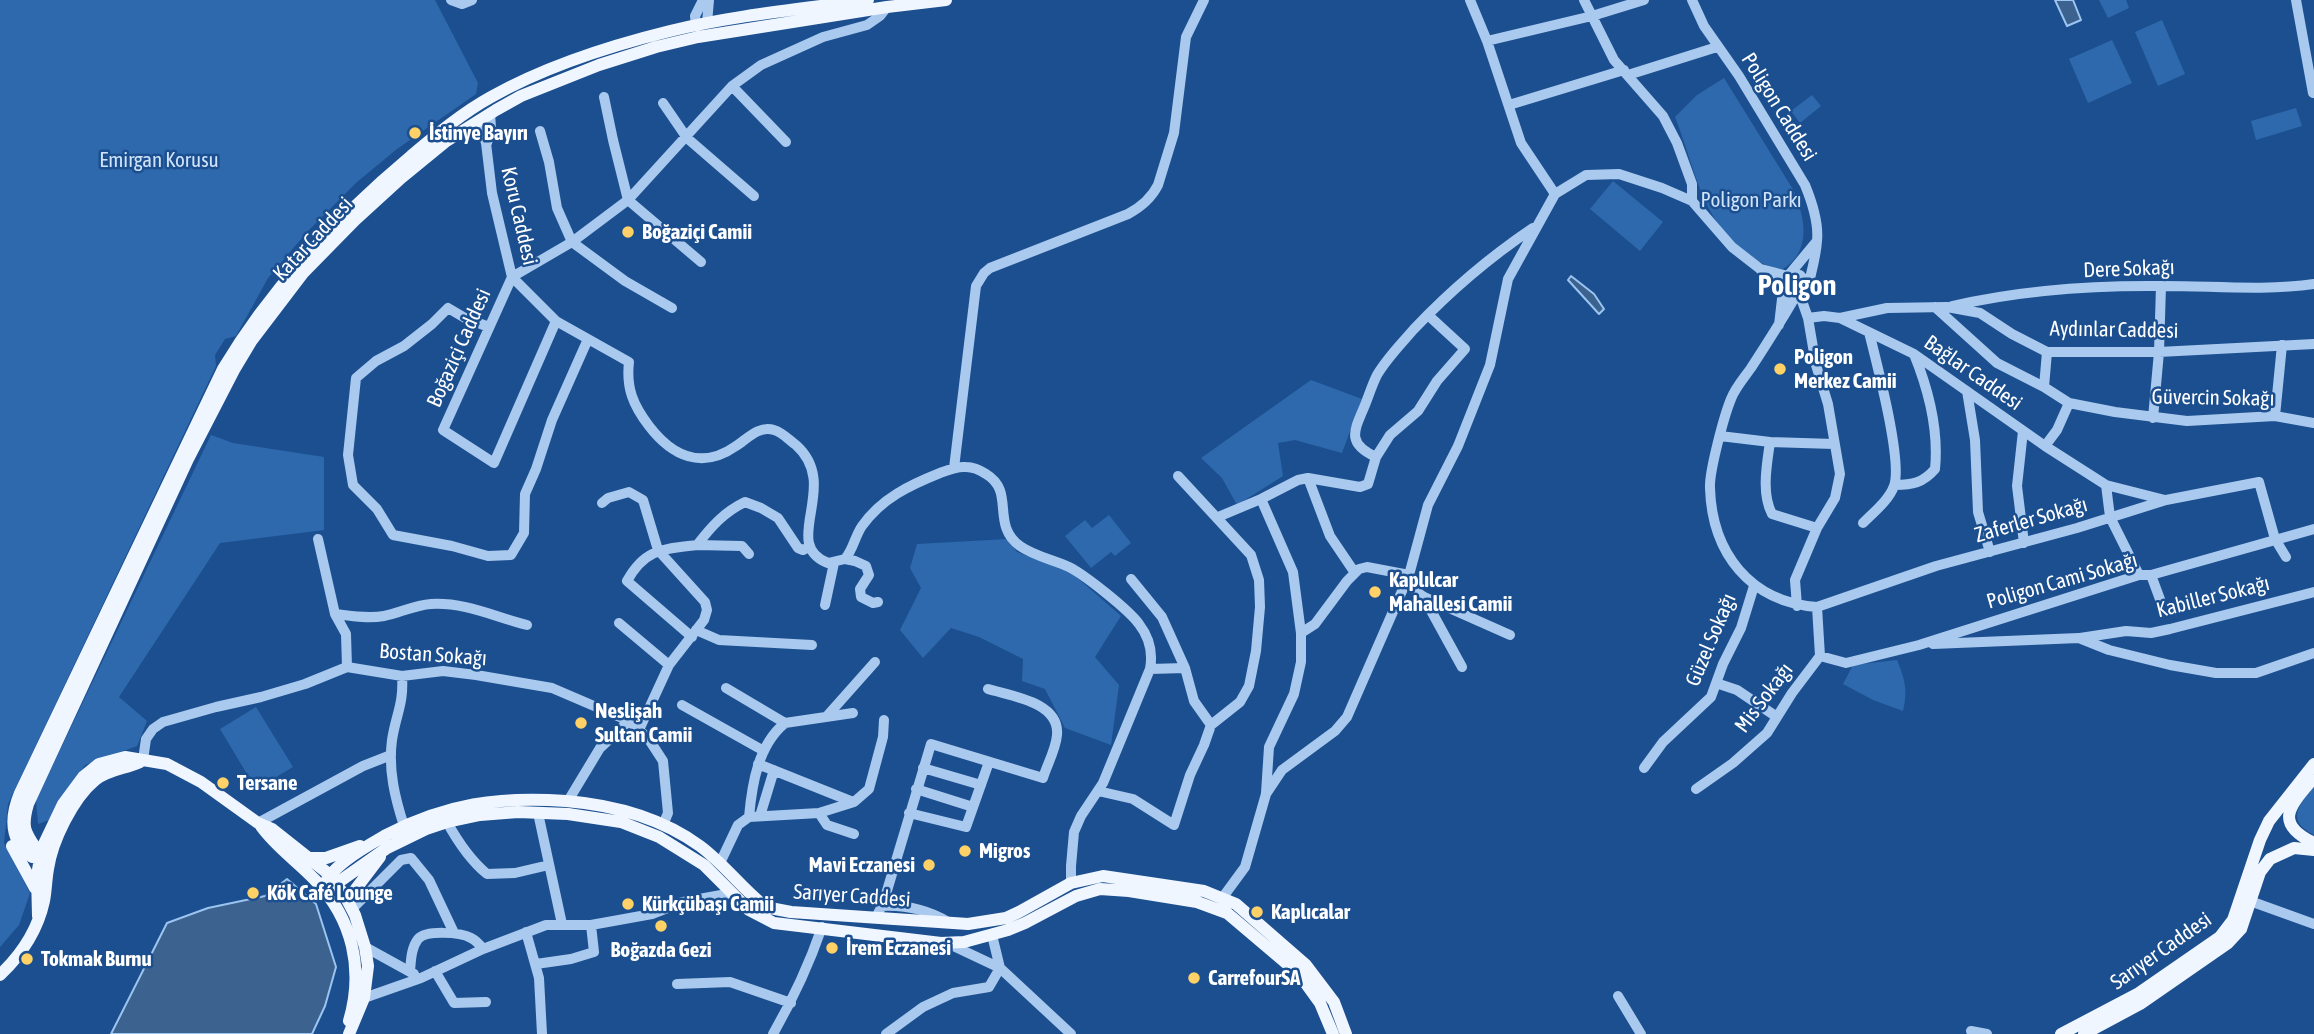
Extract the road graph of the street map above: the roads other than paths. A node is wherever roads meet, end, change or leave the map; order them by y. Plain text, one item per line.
1 (451, 0) edge
2 (472, 0) edge
3 (702, 0) edge
4 (709, 0) edge
5 (868, 0) edge
6 (946, 0) edge
7 (1204, 0) edge
8 (1470, 0) edge
9 (1584, 0) edge
10 (1644, 0) edge
11 (1692, 0) edge
12 (2296, 0) edge
13 (887, 7) junction
14 (1592, 16) junction
15 (702, 30) junction
16 (1487, 41) junction
17 (1717, 47) junction
18 (1626, 73) junction
19 (732, 86) junction
20 (2313, 93) edge
21 (604, 97) dead end
22 (663, 103) dead end
23 (1509, 105) junction
24 (481, 111) junction
25 (540, 131) dead end
26 (687, 138) junction
27 (786, 142) dead end
28 (1555, 194) junction
29 (754, 195) dead end
30 (628, 200) junction
31 (1692, 201) junction
32 (1536, 226) junction
33 (1817, 241) junction
34 (572, 242) junction
35 (701, 262) dead end
36 (1759, 268) junction
37 (1788, 275) junction
38 (512, 277) junction
39 (1807, 284) junction
40 (2314, 284) edge
41 (2161, 286) junction
42 (1783, 290) junction
43 (1797, 299) junction
44 (1935, 307) junction
45 (1947, 307) junction
46 (672, 308) dead end
47 (1428, 315) junction
48 (1808, 318) junction
49 (1840, 318) junction
50 (556, 321) junction
51 (1779, 325) junction
52 (489, 327) junction
53 (1870, 332) junction
54 (588, 339) junction
55 (2314, 344) edge
56 (2283, 345) junction
57 (2047, 352) junction
58 (2159, 352) junction
59 (1914, 354) junction
60 (2044, 387) junction
61 (1966, 391) junction
62 (2069, 403) junction
63 (2275, 416) junction
64 (2153, 418) junction
65 (2314, 423) edge
66 (2023, 431) junction
67 (1720, 436) junction
68 (1770, 442) junction
69 (1834, 444) junction
70 (2045, 446) junction
71 (1376, 457) junction
72 (954, 468) junction
73 (1178, 475) dead end
74 (1308, 478) junction
75 (1895, 485) junction
76 (2106, 485) junction
77 (1261, 499) junction
78 (2166, 500) junction
79 (602, 503) dead end
80 (1218, 517) junction
81 (2110, 517) junction
82 (1863, 523) dead end
83 (1817, 528) junction
84 (2314, 528) edge
85 (318, 539) dead end
86 (2275, 539) junction
87 (2024, 543) junction
88 (697, 545) junction
89 (809, 547) junction
90 (658, 550) junction
91 (1990, 552) junction
92 (749, 554) dead end
93 (2286, 557) dead end
94 (845, 559) junction
95 (834, 563) junction
96 (1355, 573) junction
97 (1409, 575) junction
98 (2139, 575) junction
99 (2151, 575) junction
100 (1130, 579) dead end
101 (1754, 586) junction
102 (2314, 592) edge
103 (1422, 596) junction
104 (878, 602) dead end
105 (2161, 602) dead end
106 (825, 605) dead end
107 (1797, 606) junction
108 (1816, 607) junction
109 (335, 614) junction
110 (619, 623) dead end
111 (527, 625) dead end
112 (1301, 633) junction
113 (694, 634) junction
114 (1510, 635) dead end
115 (2079, 638) junction
116 (812, 645) dead end
117 (1919, 645) junction
118 (2314, 653) edge
119 (1820, 656) junction
120 (875, 662) dead end
121 (669, 665) junction
122 (347, 667) junction
123 (1462, 667) dead end
124 (1185, 668) junction
125 (1150, 669) junction
126 (401, 676) junction
127 (1716, 683) junction
128 (726, 688) dead end
129 (988, 689) dead end
130 (682, 705) dead end
131 (853, 713) dead end
132 (827, 716) junction
133 (1777, 717) junction
134 (884, 720) dead end
135 (629, 721) junction
136 (785, 723) junction
137 (1211, 725) junction
138 (639, 730) junction
139 (764, 751) junction
140 (391, 755) junction
141 (143, 760) junction
142 (989, 762) junction
143 (758, 764) junction
144 (2314, 764) edge
145 (923, 768) junction
146 (1644, 768) dead end
147 (774, 770) junction
148 (2314, 777) edge
149 (981, 785) junction
150 (916, 789) junction
151 (1696, 789) dead end
152 (1098, 791) junction
153 (1266, 794) junction
154 (854, 802) junction
155 (568, 807) junction
156 (973, 807) junction
157 (538, 813) junction
158 (819, 813) junction
159 (909, 813) junction
160 (755, 817) junction
161 (18, 818) junction
162 (447, 822) junction
163 (258, 823) junction
164 (53, 825) junction
165 (404, 826) junction
166 (661, 831) junction
167 (854, 834) dead end
168 (2314, 843) edge
169 (382, 844) junction
170 (2314, 850) edge
171 (45, 857) junction
172 (310, 858) junction
173 (550, 865) junction
174 (716, 867) junction
175 (333, 880) junction
176 (323, 889) junction
177 (1074, 890) junction
178 (37, 893) junction
179 (733, 893) junction
180 (2250, 901) junction
181 (1220, 903) junction
182 (351, 906) junction
183 (879, 912) junction
184 (38, 916) junction
185 (948, 922) junction
186 (562, 924) junction
187 (968, 924) junction
188 (2314, 924) edge
189 (591, 925) junction
190 (822, 927) junction
191 (526, 932) junction
192 (454, 933) junction
193 (873, 933) junction
194 (992, 935) junction
195 (946, 943) junction
196 (366, 947) junction
197 (483, 948) junction
198 (536, 964) junction
199 (1000, 968) junction
200 (410, 971) junction
201 (435, 971) junction
202 (0, 975) edge
203 (421, 978) junction
204 (677, 984) dead end
205 (1618, 996) dead end
206 (364, 998) junction
207 (486, 1002) dead end
208 (791, 1003) junction
209 (1971, 1031) dead end
210 (347, 1034) edge
211 (542, 1034) edge
212 (773, 1034) edge
213 (886, 1034) edge
214 (1070, 1034) edge
215 (1332, 1034) edge
216 (1346, 1034) edge
217 (1641, 1034) edge
218 (1987, 1034) edge
219 (2062, 1034) edge
220 (2084, 1034) edge

1 - 2 street
3 - 15 street
4 - 15 street
5 - 15 main road, Katar Caddesi
6 - 13 main road, Katar Caddesi
7 - 72 street
8 - 16 street
9 - 14 street
10 - 14 street
11 - 17 street, Poligon Caddesi
12 - 20 street
13 - 15 main road, Katar Caddesi
13 - 19 street
14 - 16 street
14 - 18 street
15 - 24 main road, Katar Caddesi
16 - 23 street
17 - 18 street
17 - 33 street, Poligon Caddesi
18 - 23 street
18 - 31 street
19 - 26 street
19 - 27 street
21 - 30 street
22 - 26 street
23 - 28 street
24 - 38 street, Koru Caddesi
24 - 161 main road, Katar Caddesi
25 - 34 street
26 - 29 street
26 - 30 street
28 - 31 street
28 - 32 street
30 - 34 street
30 - 35 street
31 - 36 street
32 - 47 street
32 - 97 street
33 - 37 street
33 - 39 street
34 - 38 street
34 - 46 street
36 - 37 street
36 - 42 street
37 - 39 street
37 - 42 street
38 - 50 street, Koru Caddesi
38 - 52 street, Boğaziçi Caddesi
39 - 43 street
40 - 41 street, Dere Sokağı
41 - 45 street, Dere Sokağı
41 - 58 street
42 - 43 street
42 - 51 street
43 - 48 street
43 - 51 street
44 - 45 street, Aydınlar Caddesi
44 - 49 street, Aydınlar Caddesi
44 - 60 street, Güvercin Sokağı
45 - 57 street, Aydınlar Caddesi
47 - 71 street
47 - 71 street
48 - 49 street, Bağlar Caddesi
48 - 69 street
49 - 53 street, Bağlar Caddesi
50 - 52 street, Boğaziçi Caddesi
50 - 54 street, Koru Caddesi
51 - 67 street
52 - 54 street
53 - 59 street, Bağlar Caddesi
53 - 75 street
54 - 89 street, Koru Caddesi
55 - 56 street, Aydınlar Caddesi
56 - 58 street, Aydınlar Caddesi
56 - 63 street
57 - 58 street, Aydınlar Caddesi
57 - 60 street
58 - 64 street
59 - 61 street, Bağlar Caddesi
59 - 75 street
60 - 62 street, Güvercin Sokağı
61 - 66 street, Bağlar Caddesi
61 - 91 street
62 - 64 street, Güvercin Sokağı
62 - 70 street
63 - 64 street, Güvercin Sokağı
63 - 65 street, Güvercin Sokağı
66 - 70 street, Bağlar Caddesi
66 - 87 street
67 - 68 street
67 - 101 street
68 - 69 street
68 - 83 street
69 - 83 street
70 - 76 street, Bağlar Caddesi
71 - 74 street
72 - 94 street
72 - 125 street
73 - 80 street
74 - 77 street
74 - 96 street
75 - 82 street
76 - 78 street, Bağlar Caddesi
76 - 81 street
77 - 80 street
77 - 112 street
78 - 81 street, Zaferler Sokağı
78 - 86 street, Zaferler Sokağı
79 - 90 street
80 - 137 street
81 - 87 street, Zaferler Sokağı
81 - 98 street
83 - 107 street
84 - 86 street, Poligon Cami Sokağı
85 - 109 street
86 - 93 street
86 - 99 street, Poligon Cami Sokağı
87 - 91 street, Zaferler Sokağı
88 - 89 street
88 - 90 street
88 - 92 street
89 - 95 street
90 - 113 street
90 - 113 street
91 - 108 street, Zaferler Sokağı
94 - 95 street
94 - 104 street
95 - 106 street
96 - 97 street
96 - 112 street
97 - 103 street
97 - 153 street
98 - 99 street, Poligon Cami Sokağı
98 - 117 street, Poligon Cami Sokağı
99 - 105 street
100 - 124 street
101 - 107 street
101 - 127 street, Güzel Sokağı
102 - 115 street, Kabiller Sokağı
103 - 114 street
103 - 123 street
107 - 108 street
108 - 119 street, Mis Sokağı
109 - 111 street
109 - 122 street
110 - 121 street
112 - 153 street
113 - 116 street
113 - 121 street
115 - 117 street, Kabiller Sokağı
115 - 118 street
117 - 119 street, Poligon Cami Sokağı
119 - 133 street, Mis Sokağı
120 - 132 street
121 - 138 street
122 - 126 street, Bostan Sokağı
122 - 141 street
124 - 125 street
124 - 137 street
125 - 152 street
126 - 135 street, Bostan Sokağı
126 - 140 street
127 - 133 street
127 - 146 street, Güzel Sokağı
128 - 136 street
129 - 142 street
130 - 139 street
131 - 132 street
132 - 136 street
133 - 151 street, Mis Sokağı
134 - 154 street
135 - 138 street, Bostan Sokağı
135 - 155 street
136 - 139 street
137 - 152 street
138 - 166 street, Bostan Sokağı
139 - 143 street
140 - 163 street
140 - 165 street
141 - 163 main road
141 - 164 main road
141 - 171 main road
142 - 145 street
142 - 149 street
143 - 147 street
143 - 160 street
144 - 219 main road, Sarıyer Caddesi
145 - 149 street
145 - 150 street
147 - 154 street
147 - 160 street
148 - 168 main road
149 - 156 street
150 - 156 street
150 - 159 street
152 - 177 street
153 - 181 street
154 - 158 street
155 - 157 main road, Sarıyer Caddesi
155 - 165 main road, Sarıyer Caddesi
155 - 166 main road, Sarıyer Caddesi
156 - 159 street
157 - 162 main road, Sarıyer Caddesi
157 - 173 street
158 - 160 street
158 - 167 street
159 - 183 street
160 - 174 street
161 - 164 main road
161 - 171 main road
161 - 178 main road
162 - 169 main road, Sarıyer Caddesi
162 - 173 street
163 - 172 main road
163 - 176 main road
164 - 171 main road
165 - 169 main road, Sarıyer Caddesi
166 - 174 main road, Sarıyer Caddesi
169 - 172 main road
169 - 175 main road, Sarıyer Caddesi
169 - 182 main road
170 - 180 main road, Sarıyer Caddesi
171 - 178 main road
171 - 184 main road
172 - 175 main road
173 - 186 street
174 - 179 main road, Sarıyer Caddesi
174 - 183 main road, Sarıyer Caddesi
175 - 176 main road, Sarıyer Caddesi
175 - 182 main road
176 - 210 main road
177 - 181 main road, Sarıyer Caddesi
177 - 187 main road, Sarıyer Caddesi
177 - 194 main road, Sarıyer Caddesi
178 - 184 main road
179 - 189 street
179 - 190 main road, Sarıyer Caddesi
180 - 188 street
180 - 220 main road, Sarıyer Caddesi
181 - 215 main road, Sarıyer Caddesi
181 - 216 main road, Sarıyer Caddesi
182 - 192 street
182 - 196 main road
183 - 185 main road, Sarıyer Caddesi
183 - 193 main road
184 - 202 main road
185 - 187 main road, Sarıyer Caddesi
185 - 195 main road
186 - 189 street
186 - 191 street
187 - 194 main road
189 - 198 street
190 - 193 main road, Sarıyer Caddesi
190 - 208 street
191 - 197 street
191 - 198 street
192 - 197 street
192 - 200 street
193 - 195 main road, Sarıyer Caddesi
194 - 195 main road, Sarıyer Caddesi
194 - 199 street
195 - 199 street
196 - 200 street
196 - 206 main road
197 - 201 street
198 - 211 street
199 - 213 street
199 - 214 street
200 - 203 street
201 - 203 street
201 - 207 street
203 - 206 street
204 - 208 street
205 - 217 street
206 - 210 main road
208 - 212 street
209 - 218 street

